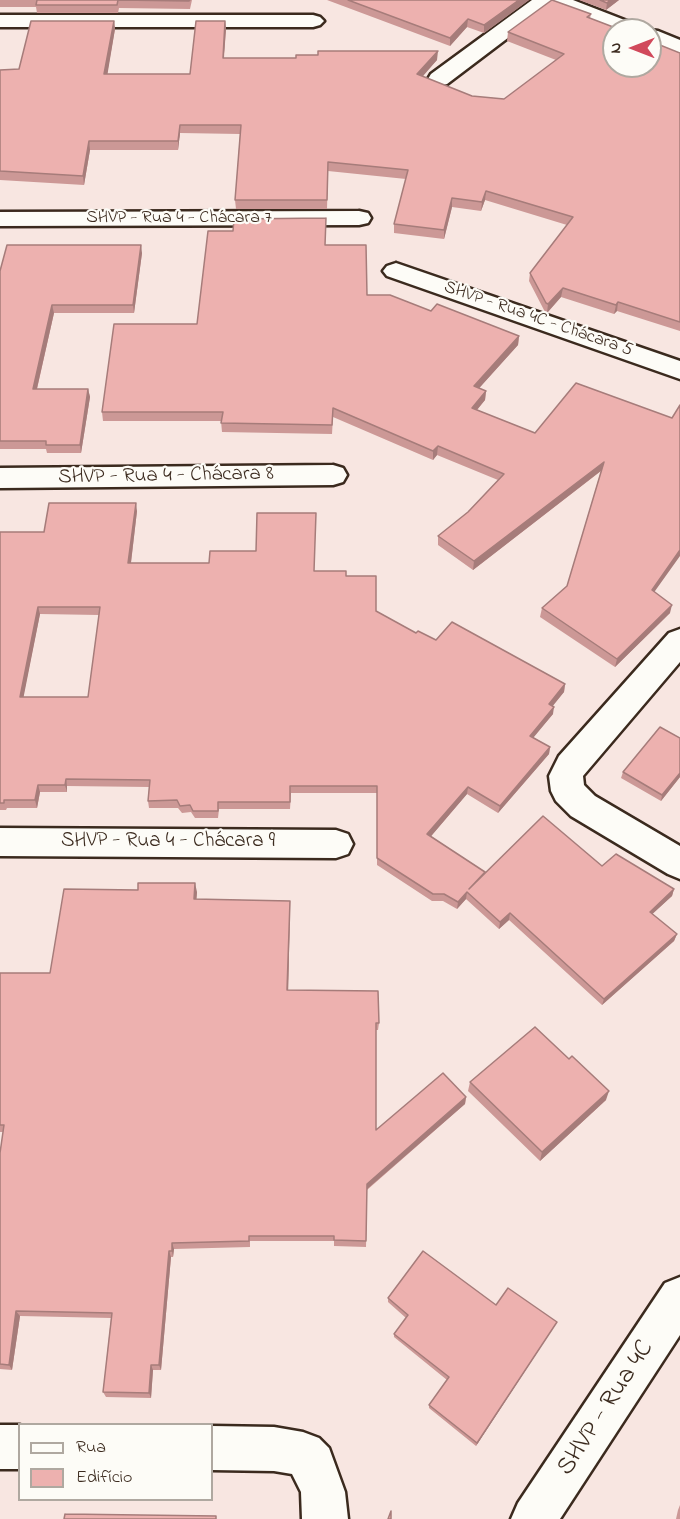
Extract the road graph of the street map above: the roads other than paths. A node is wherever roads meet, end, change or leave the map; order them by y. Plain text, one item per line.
1 (545, 0) edge
2 (554, 0) edge
3 (602, 18) edge
4 (0, 21) edge
5 (313, 21) dead end
6 (662, 41) edge
7 (680, 48) edge
8 (439, 79) dead end
9 (359, 218) dead end
10 (0, 219) edge
11 (396, 271) dead end
12 (680, 370) edge
13 (333, 475) dead end
14 (0, 478) edge
15 (680, 641) edge
16 (0, 843) edge
17 (336, 844) dead end
18 (680, 864) edge
19 (680, 1298) edge
20 (0, 1447) edge
21 (18, 1447) edge
22 (213, 1448) edge
23 (325, 1519) edge
24 (534, 1519) edge

1 - 8 street
2 - 3 street
4 - 5 street
6 - 7 street
9 - 10 street, SHVP - Rua 4 - Chácara 7
11 - 12 street, SHVP - Rua 4C - Chácara 5
13 - 14 street, SHVP - Rua 4 - Chácara 8
15 - 18 street
16 - 17 street, SHVP - Rua 4 - Chácara 9
19 - 24 street, SHVP - Rua 4C
20 - 21 street
22 - 23 street

